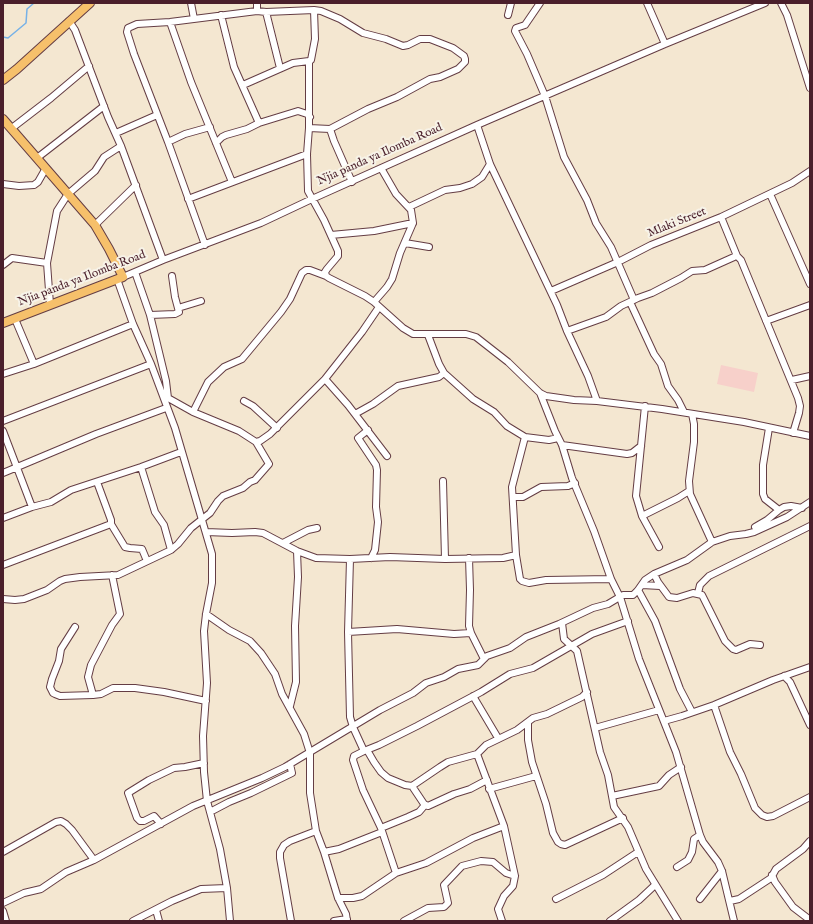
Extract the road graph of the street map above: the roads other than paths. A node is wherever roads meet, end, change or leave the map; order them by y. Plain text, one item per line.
1 (90, 3) edge
2 (191, 3) edge
3 (257, 3) edge
4 (511, 3) edge
5 (540, 3) edge
6 (647, 3) edge
7 (765, 3) edge
8 (781, 3) edge
9 (314, 10) junction
10 (257, 11) junction
11 (266, 12) junction
12 (221, 15) junction
13 (508, 15) dead end
14 (194, 19) junction
15 (69, 21) junction
16 (170, 22) junction
17 (665, 44) junction
18 (309, 61) junction
19 (89, 66) junction
20 (280, 68) junction
21 (3, 80) edge
22 (243, 85) junction
23 (810, 88) edge
24 (545, 96) junction
25 (309, 105) junction
26 (104, 106) junction
27 (298, 111) junction
28 (157, 115) junction
29 (310, 117) junction
30 (3, 119) edge
31 (259, 123) junction
32 (477, 125) junction
33 (12, 128) junction
34 (309, 128) junction
35 (330, 129) junction
36 (211, 130) junction
37 (116, 134) junction
38 (222, 136) junction
39 (168, 142) junction
40 (216, 143) junction
41 (121, 146) junction
42 (307, 154) junction
43 (37, 158) junction
44 (490, 164) junction
45 (46, 168) junction
46 (381, 168) junction
47 (810, 170) edge
48 (232, 182) junction
49 (352, 182) junction
50 (3, 184) edge
51 (136, 185) junction
52 (68, 194) junction
53 (770, 194) junction
54 (188, 198) junction
55 (312, 199) junction
56 (409, 207) junction
57 (721, 217) junction
58 (412, 223) junction
59 (95, 225) junction
60 (331, 235) junction
61 (405, 243) junction
62 (205, 245) junction
63 (429, 247) dead end
64 (737, 256) junction
65 (163, 260) junction
66 (618, 262) junction
67 (47, 263) junction
68 (3, 265) edge
69 (135, 272) junction
70 (172, 276) dead end
71 (326, 276) junction
72 (120, 278) junction
73 (810, 284) edge
74 (551, 291) junction
75 (201, 301) dead end
76 (632, 301) junction
77 (50, 304) junction
78 (377, 304) junction
79 (810, 305) edge
80 (178, 308) junction
81 (150, 315) junction
82 (15, 319) junction
83 (766, 321) junction
84 (3, 323) edge
85 (133, 324) junction
86 (567, 331) junction
87 (428, 335) junction
88 (34, 364) junction
89 (151, 364) junction
90 (444, 373) junction
91 (3, 374) edge
92 (810, 376) edge
93 (325, 380) junction
94 (792, 380) junction
95 (540, 393) junction
96 (552, 397) junction
97 (244, 401) dead end
98 (597, 401) junction
99 (645, 406) junction
100 (546, 407) junction
101 (166, 408) junction
102 (193, 412) junction
103 (684, 412) junction
104 (355, 414) junction
105 (692, 414) junction
106 (3, 421) edge
107 (277, 428) junction
108 (769, 428) junction
109 (368, 430) junction
110 (3, 431) edge
111 (793, 433) junction
112 (810, 436) edge
113 (525, 437) junction
114 (558, 438) junction
115 (256, 442) junction
116 (562, 446) junction
117 (642, 446) junction
118 (181, 452) junction
119 (629, 454) junction
120 (387, 456) dead end
121 (640, 458) junction
122 (16, 467) junction
123 (141, 467) junction
124 (3, 472) edge
125 (443, 481) dead end
126 (97, 482) junction
127 (575, 484) junction
128 (689, 491) junction
129 (512, 497) junction
130 (810, 502) edge
131 (32, 507) junction
132 (802, 508) junction
133 (779, 510) junction
134 (642, 516) junction
135 (3, 518) edge
136 (202, 520) junction
137 (111, 524) junction
138 (810, 526) edge
139 (317, 528) dead end
140 (206, 532) junction
141 (741, 534) junction
142 (712, 542) junction
143 (283, 543) junction
144 (659, 547) dead end
145 (171, 550) junction
146 (297, 551) junction
147 (516, 555) junction
148 (371, 558) junction
149 (469, 558) junction
150 (479, 558) junction
151 (350, 559) junction
152 (445, 559) junction
153 (147, 562) junction
154 (3, 565) edge
155 (469, 567) junction
156 (654, 574) junction
157 (112, 576) junction
158 (611, 579) junction
159 (660, 586) junction
160 (640, 587) junction
161 (698, 593) junction
162 (620, 597) junction
163 (3, 599) edge
164 (206, 614) junction
165 (628, 622) junction
166 (562, 623) junction
167 (75, 628) dead end
168 (348, 632) junction
169 (470, 633) junction
170 (760, 645) dead end
171 (572, 646) junction
172 (484, 658) junction
173 (810, 667) edge
174 (791, 674) junction
175 (784, 676) junction
176 (790, 682) junction
177 (93, 695) junction
178 (473, 696) junction
179 (586, 696) junction
180 (206, 701) junction
181 (714, 705) junction
182 (290, 706) junction
183 (659, 710) junction
184 (692, 712) junction
185 (664, 721) junction
186 (528, 723) junction
187 (810, 725) edge
188 (353, 727) junction
189 (595, 728) junction
190 (517, 730) junction
191 (498, 738) junction
192 (528, 740) junction
193 (366, 750) junction
194 (310, 753) junction
195 (477, 754) junction
196 (204, 763) junction
197 (290, 764) junction
198 (681, 767) junction
199 (536, 776) junction
200 (487, 780) junction
201 (412, 786) junction
202 (489, 789) junction
203 (612, 796) junction
204 (810, 797) edge
205 (207, 801) junction
206 (426, 805) junction
207 (210, 812) junction
208 (623, 818) junction
209 (161, 824) junction
210 (504, 826) junction
211 (381, 830) junction
212 (316, 831) junction
213 (700, 835) junction
214 (810, 841) edge
215 (3, 852) edge
216 (324, 852) junction
217 (638, 852) junction
218 (94, 860) junction
219 (677, 867) dead end
220 (722, 870) junction
221 (396, 873) junction
222 (515, 876) junction
223 (772, 876) junction
224 (655, 885) junction
225 (227, 888) junction
226 (338, 898) junction
227 (556, 899) dead end
228 (700, 899) dead end
229 (730, 901) junction
230 (3, 903) edge
231 (156, 910) junction
232 (3, 911) edge
233 (347, 920) edge
234 (810, 920) edge
235 (6, 921) edge
236 (133, 921) edge
237 (159, 921) edge
238 (230, 921) edge
239 (291, 921) edge
240 (334, 921) edge
241 (404, 921) edge
242 (502, 921) edge
243 (610, 921) edge
244 (678, 921) edge
245 (734, 921) edge

1 - 15 main road
2 - 14 street
3 - 10 street
4 - 13 street
5 - 24 street
6 - 17 street
7 - 17 street, Njia panda ya Ilomba Road
8 - 23 street
9 - 11 street
9 - 18 street
9 - 35 street
10 - 11 street
10 - 12 street
11 - 20 street
12 - 14 street
12 - 22 street
14 - 16 street
15 - 19 street
15 - 21 main road
16 - 28 street
16 - 36 street
17 - 24 street, Njia panda ya Ilomba Road
18 - 20 street
18 - 25 street
19 - 26 street
19 - 33 street
20 - 22 street
22 - 31 street
24 - 32 street, Njia panda ya Ilomba Road
24 - 66 street
25 - 27 street
25 - 29 street
26 - 37 street
26 - 43 street
27 - 29 street
27 - 31 street
28 - 37 street
28 - 39 street
29 - 34 street
30 - 33 main road
31 - 38 street
32 - 44 street
32 - 46 street, Njia panda ya Ilomba Road
33 - 43 main road
34 - 35 street
34 - 42 street
35 - 49 street
36 - 38 street
36 - 39 street
36 - 40 street
37 - 41 street
38 - 40 street
39 - 54 street
40 - 48 street
41 - 51 street
41 - 52 street
42 - 48 street
42 - 55 street
43 - 45 main road
44 - 56 street
44 - 74 street
45 - 50 street
45 - 52 main road
46 - 49 street, Njia panda ya Ilomba Road
46 - 56 street
47 - 53 street, Mlaki Street
48 - 54 street
49 - 55 street, Njia panda ya Ilomba Road
51 - 59 street
51 - 65 street
52 - 59 main road
52 - 67 street
53 - 57 street, Mlaki Street
53 - 73 street
54 - 62 street
55 - 60 street
55 - 62 street, Njia panda ya Ilomba Road
56 - 58 street
57 - 64 street
57 - 66 street, Mlaki Street
58 - 60 street
58 - 61 street
59 - 72 main road
60 - 71 street
61 - 63 street
61 - 78 street
62 - 65 street, Njia panda ya Ilomba Road
64 - 76 street
64 - 83 street
65 - 69 street, Njia panda ya Ilomba Road
66 - 74 street, Mlaki Street
66 - 76 street
67 - 68 street
67 - 77 street
69 - 72 street, Njia panda ya Ilomba Road
69 - 81 street
70 - 80 street
71 - 78 street
71 - 102 street
72 - 77 main road, Njia panda ya Ilomba Road
72 - 85 street
74 - 86 street
75 - 80 street
76 - 86 street
76 - 103 street
77 - 82 main road, Njia panda ya Ilomba Road
78 - 87 street
78 - 93 street
79 - 83 street
80 - 81 street
81 - 102 street
82 - 84 main road, Njia panda ya Ilomba Road
82 - 88 street
83 - 94 street
85 - 88 street
85 - 89 street
86 - 98 street
87 - 90 street
87 - 95 street
88 - 91 street
89 - 101 street
89 - 106 street
90 - 104 street
90 - 113 street
92 - 94 street
93 - 104 street
93 - 107 street
94 - 111 street
95 - 96 street
95 - 100 street
96 - 98 street
96 - 100 street
97 - 107 street
98 - 99 street
99 - 103 street
99 - 117 street
100 - 114 street
101 - 118 street
101 - 122 street
102 - 115 street
103 - 105 street
104 - 109 street
105 - 108 street
105 - 128 street
107 - 115 street
108 - 111 street
108 - 133 street
109 - 120 street
109 - 148 street
110 - 122 street
111 - 112 street
113 - 114 street
113 - 129 street
114 - 116 street
115 - 136 street
116 - 119 street
116 - 127 street
117 - 119 street
117 - 121 street
118 - 123 street
118 - 136 street
119 - 121 street
121 - 134 street
122 - 124 street
122 - 131 street
123 - 126 street
123 - 145 street
125 - 152 street
126 - 131 street
126 - 137 street
127 - 129 street
127 - 158 street
128 - 134 street
128 - 142 street
129 - 147 street
130 - 132 street
131 - 135 street
132 - 133 street
132 - 141 street
133 - 141 street
134 - 144 street
136 - 140 street
136 - 145 street
137 - 153 street
137 - 154 street
138 - 161 street
139 - 143 street
140 - 143 street
140 - 164 street
141 - 142 street
142 - 156 street
143 - 146 street
145 - 153 street
146 - 151 street
146 - 182 street
147 - 150 street
147 - 158 street
148 - 151 street
148 - 152 street
149 - 150 street
149 - 152 street
149 - 155 street
150 - 155 street
151 - 168 street
153 - 157 street
155 - 169 street
156 - 159 street
156 - 160 street
157 - 163 street
157 - 177 street
158 - 162 street
159 - 160 street
159 - 161 street
160 - 162 street
160 - 184 street
161 - 170 street
162 - 165 street
162 - 166 street
164 - 180 street
164 - 182 street
165 - 171 street
165 - 183 street
166 - 171 street
166 - 172 street
167 - 177 street
168 - 169 street
168 - 188 street
169 - 172 street
171 - 178 street
171 - 179 street
172 - 188 street
173 - 174 street
174 - 175 street
174 - 176 street
175 - 176 street
175 - 181 street
176 - 187 street
177 - 180 street
178 - 191 street
178 - 193 street
179 - 186 street
179 - 189 street
180 - 196 street
181 - 184 street
181 - 204 street
182 - 194 street
183 - 185 street
183 - 189 street
184 - 185 street
185 - 198 street
186 - 190 street
186 - 192 street
188 - 193 street
188 - 194 street
189 - 203 street
190 - 191 street
190 - 192 street
191 - 195 street
192 - 199 street
193 - 201 street
193 - 211 street
194 - 197 street
194 - 212 street
195 - 200 street
195 - 201 street
196 - 205 street
196 - 209 street
197 - 205 street
197 - 207 street
198 - 203 street
198 - 213 street
199 - 202 street
199 - 208 street
200 - 202 street
200 - 206 street
201 - 206 street
202 - 210 street
203 - 208 street
205 - 207 street
205 - 209 street
206 - 211 street
207 - 225 street
208 - 217 street
209 - 218 street
210 - 221 street
210 - 222 street
211 - 216 street
211 - 221 street
212 - 216 street
212 - 239 street
213 - 219 street
213 - 220 street
214 - 223 street
215 - 218 street
216 - 226 street
217 - 224 street
217 - 227 street
218 - 230 street
220 - 228 street
220 - 229 street
221 - 226 street
222 - 241 street
222 - 242 street
223 - 229 street
223 - 234 street
224 - 243 street
224 - 244 street
225 - 231 street
225 - 238 street
226 - 233 street
229 - 245 street
231 - 236 street
231 - 237 street
232 - 235 street
233 - 240 street

